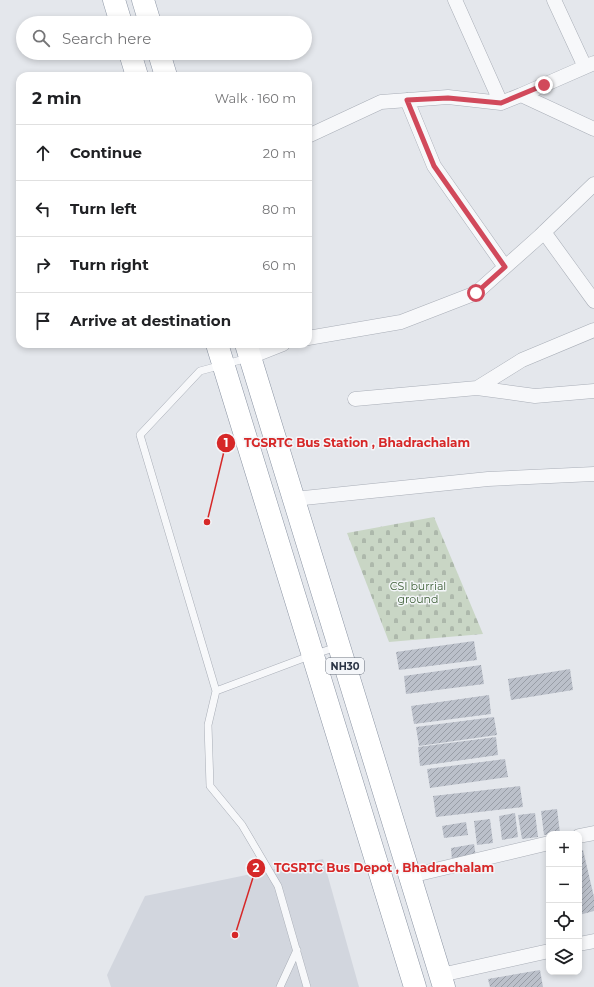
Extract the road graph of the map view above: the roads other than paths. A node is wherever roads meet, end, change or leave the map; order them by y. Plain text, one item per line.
1 (114, 0) edge
2 (143, 0) edge
3 (455, 0) edge
4 (554, 0) edge
5 (119, 16) edge
6 (148, 16) edge
7 (132, 60) edge
8 (161, 60) edge
9 (590, 65) edge
10 (135, 72) edge
11 (165, 72) edge
12 (521, 95) junction
13 (407, 100) junction
14 (501, 103) junction
15 (594, 129) edge
16 (312, 134) edge
17 (594, 184) edge
18 (544, 232) junction
19 (505, 267) junction
20 (594, 301) edge
21 (594, 330) edge
22 (312, 337) edge
23 (218, 348) edge
24 (263, 348) edge
25 (248, 351) edge
26 (224, 365) junction
27 (477, 388) junction
28 (594, 392) edge
29 (355, 399) dead end
30 (594, 474) edge
31 (294, 499) junction
32 (339, 646) junction
33 (312, 655) junction
34 (216, 691) junction
35 (594, 832) edge
36 (582, 835) edge
37 (546, 844) edge
38 (410, 876) junction
39 (594, 941) edge
40 (582, 943) edge
41 (297, 950) junction
42 (546, 952) edge
43 (443, 981) edge
44 (280, 987) edge
45 (307, 987) edge
46 (415, 987) edge

1 - 5 highway
2 - 6 highway
3 - 14 street
4 - 9 street
7 - 10 highway
8 - 11 highway
9 - 12 street
12 - 14 street
12 - 15 street
13 - 14 street
13 - 16 street
13 - 19 street
17 - 18 street
18 - 19 street
18 - 20 street
19 - 22 street
21 - 27 street
23 - 26 highway, NH30
24 - 25 street
25 - 26 lane
25 - 31 highway, NH30
26 - 33 highway, NH30
26 - 34 lane
27 - 28 street
27 - 29 street
30 - 31 street
31 - 32 highway, NH30
32 - 33 lane
32 - 38 highway, NH30
33 - 34 lane
33 - 46 highway, NH30
34 - 41 lane
35 - 36 street
37 - 38 street
38 - 43 highway, NH30
39 - 40 street
41 - 44 lane
41 - 45 lane
42 - 43 street

